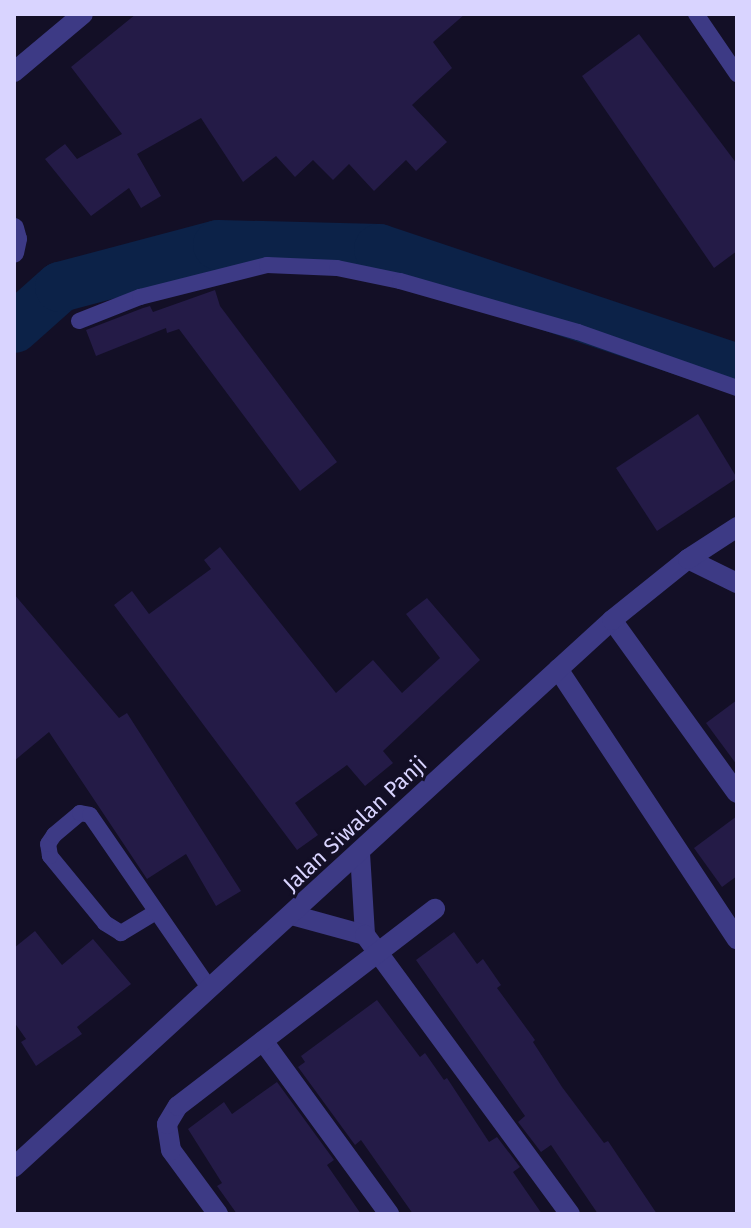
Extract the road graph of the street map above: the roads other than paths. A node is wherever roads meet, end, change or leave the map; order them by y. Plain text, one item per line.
1 (83, 14) edge
2 (696, 14) edge
3 (14, 72) edge
4 (737, 74) edge
5 (14, 228) edge
6 (14, 253) edge
7 (79, 321) dead end
8 (737, 388) edge
9 (737, 527) edge
10 (688, 559) junction
11 (737, 583) edge
12 (612, 620) junction
13 (558, 669) junction
14 (737, 793) edge
15 (360, 853) junction
16 (435, 909) dead end
17 (156, 912) junction
18 (292, 915) junction
19 (365, 935) junction
20 (737, 939) edge
21 (380, 952) junction
22 (210, 989) junction
23 (263, 1041) junction
24 (14, 1167) edge
25 (218, 1214) edge
26 (389, 1214) edge
27 (570, 1214) edge

1 - 3 street
2 - 4 lane
5 - 6 street
7 - 8 lane
9 - 10 street, Jalan Siwalan Panji
10 - 11 street
10 - 12 street, Jalan Siwalan Panji
12 - 13 street, Jalan Siwalan Panji
12 - 14 street
13 - 15 street, Jalan Siwalan Panji
13 - 20 street
15 - 18 street, Jalan Siwalan Panji
15 - 19 street
16 - 21 street
17 - 17 lane
17 - 22 lane
18 - 19 street
18 - 22 street, Jalan Siwalan Panji
19 - 21 street
21 - 23 street
21 - 27 street
22 - 24 street, Jalan Siwalan Panji
23 - 25 street
23 - 26 street

